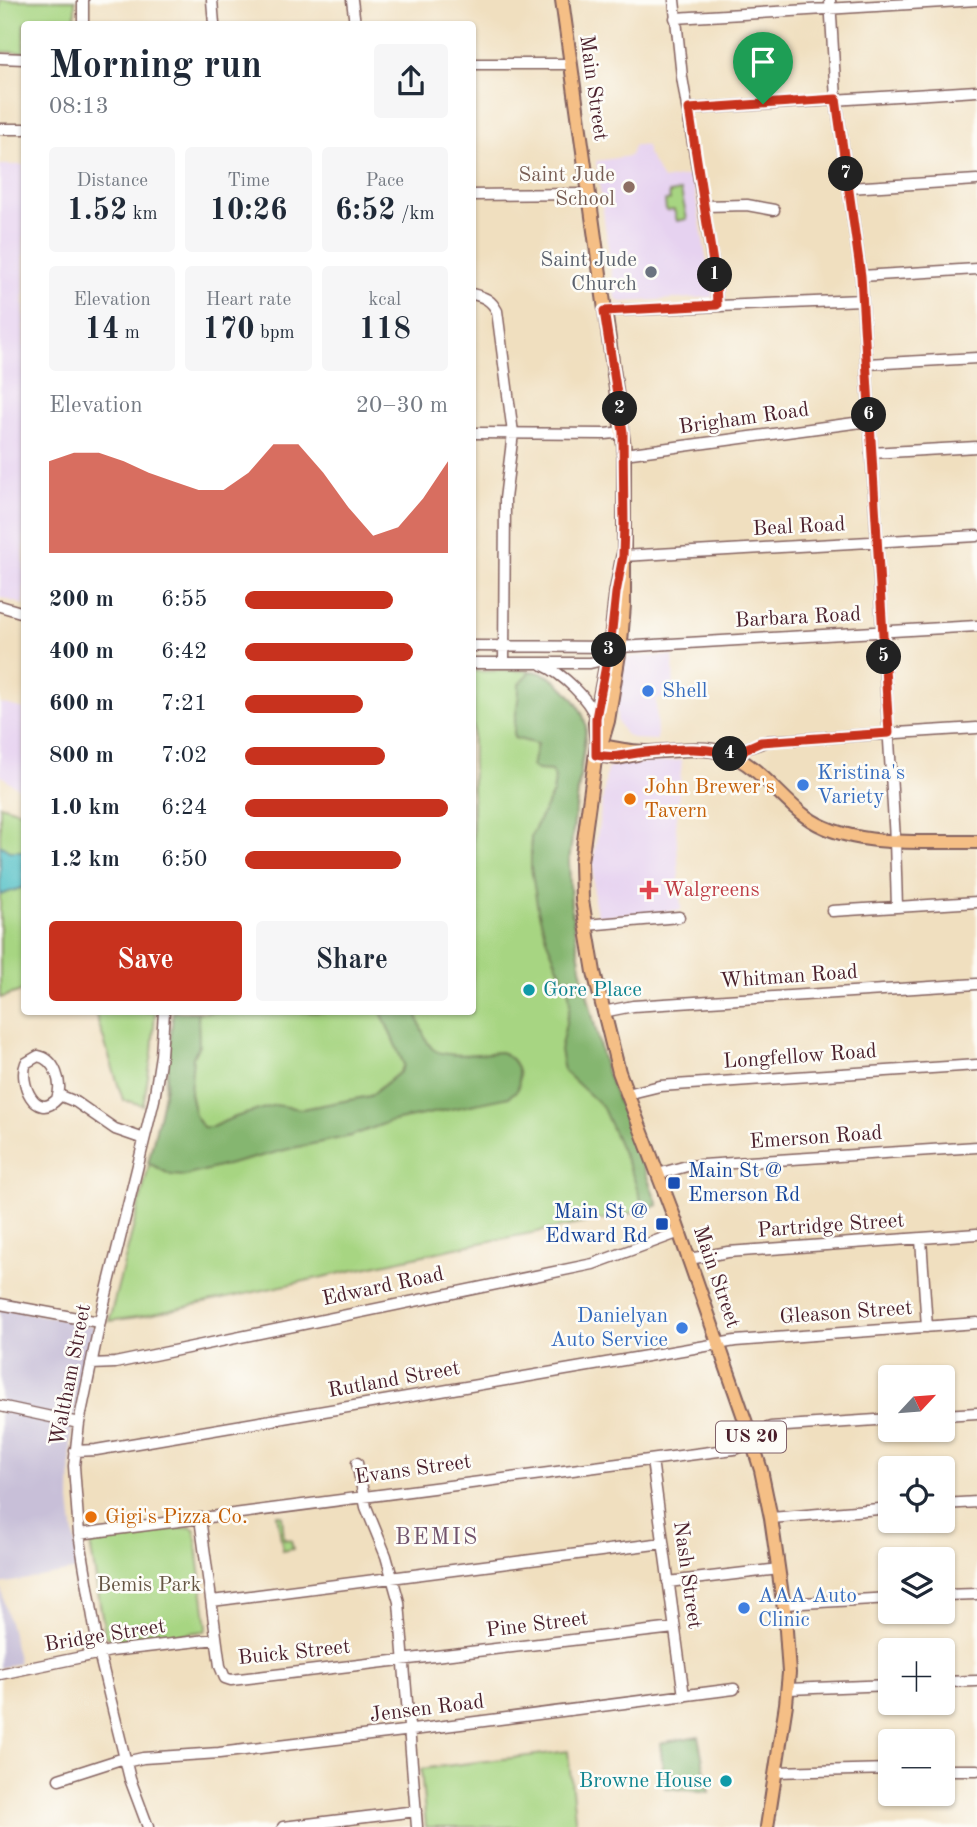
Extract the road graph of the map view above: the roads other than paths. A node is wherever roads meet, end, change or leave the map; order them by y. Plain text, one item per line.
1 (83, 0) edge
2 (212, 0) edge
3 (352, 0) edge
4 (562, 0) edge
5 (674, 0) edge
6 (977, 0) edge
7 (830, 5) edge
8 (675, 18) junction
9 (83, 21) edge
10 (214, 21) edge
11 (355, 21) edge
12 (0, 58) edge
13 (21, 59) edge
14 (476, 64) edge
15 (570, 64) junction
16 (977, 91) edge
17 (836, 99) junction
18 (689, 109) junction
19 (0, 129) edge
20 (21, 129) edge
21 (977, 180) edge
22 (849, 188) junction
23 (588, 194) junction
24 (476, 195) edge
25 (705, 206) junction
26 (774, 211) dead end
27 (977, 269) edge
28 (861, 276) junction
29 (476, 295) edge
30 (862, 300) junction
31 (717, 305) junction
32 (604, 311) junction
33 (977, 358) edge
34 (867, 364) junction
35 (869, 421) junction
36 (623, 432) junction
37 (476, 433) edge
38 (513, 433) junction
39 (977, 447) edge
40 (872, 453) junction
41 (624, 454) junction
42 (977, 536) edge
43 (877, 542) junction
44 (623, 556) junction
45 (0, 606) edge
46 (21, 612) edge
47 (977, 626) edge
48 (883, 632) junction
49 (476, 646) edge
50 (503, 646) junction
51 (615, 647) junction
52 (607, 660) junction
53 (476, 663) edge
54 (503, 663) junction
55 (540, 663) junction
56 (602, 720) junction
57 (977, 728) edge
58 (889, 733) junction
59 (597, 750) junction
60 (642, 752) junction
61 (738, 758) junction
62 (895, 840) junction
63 (977, 842) edge
64 (977, 902) edge
65 (897, 907) junction
66 (832, 911) dead end
67 (679, 918) dead end
68 (586, 925) junction
69 (977, 984) edge
70 (603, 1012) junction
71 (164, 1015) edge
72 (977, 1066) edge
73 (626, 1094) junction
74 (59, 1095) junction
75 (144, 1139) junction
76 (977, 1147) edge
77 (658, 1174) junction
78 (680, 1232) junction
79 (977, 1234) edge
80 (921, 1239) junction
81 (689, 1259) junction
82 (0, 1304) edge
83 (99, 1322) junction
84 (977, 1323) edge
85 (927, 1327) junction
86 (719, 1345) junction
87 (91, 1364) junction
88 (0, 1406) edge
89 (977, 1413) edge
90 (956, 1414) edge
91 (878, 1420) edge
92 (79, 1423) junction
93 (751, 1438) junction
94 (75, 1451) junction
95 (652, 1460) junction
96 (357, 1463) dead end
97 (363, 1497) junction
98 (977, 1502) edge
99 (955, 1503) edge
100 (878, 1509) edge
101 (200, 1518) junction
102 (771, 1518) junction
103 (79, 1534) junction
104 (663, 1544) junction
105 (779, 1569) junction
106 (393, 1577) junction
107 (668, 1582) junction
108 (977, 1594) edge
109 (955, 1595) edge
110 (878, 1599) edge
111 (212, 1601) junction
112 (784, 1604) junction
113 (674, 1628) junction
114 (216, 1639) junction
115 (99, 1653) junction
116 (404, 1660) junction
117 (0, 1674) edge
118 (977, 1681) edge
119 (955, 1682) edge
120 (878, 1686) edge
121 (734, 1689) dead end
122 (788, 1689) junction
123 (684, 1696) junction
124 (410, 1730) junction
125 (125, 1760) junction
126 (878, 1769) edge
127 (955, 1770) edge
128 (977, 1770) edge
129 (775, 1772) junction
130 (59, 1779) dead end
131 (416, 1811) junction
132 (148, 1827) edge
133 (283, 1827) edge
134 (417, 1827) edge
135 (767, 1827) edge

1 - 9 street
2 - 10 street
3 - 11 street
4 - 15 main road, Main Street / US 20
5 - 8 street
6 - 7 street
7 - 8 street
7 - 17 street
8 - 18 street
12 - 13 street
14 - 15 street
15 - 23 main road, Main Street / US 20
16 - 17 street
17 - 18 street
17 - 22 street
18 - 25 street
19 - 20 street
21 - 22 street
22 - 28 street
23 - 24 street
23 - 32 main road, Main Street / US 20
25 - 26 street
25 - 31 street
27 - 28 street
28 - 30 street
29 - 38 street
30 - 31 street
30 - 34 street
31 - 32 street
32 - 36 main road, Main Street / US 20
33 - 34 street
34 - 35 street
35 - 40 street
35 - 41 street, Brigham Road
36 - 38 street
36 - 41 main road, Main Street / US 20
37 - 38 street
38 - 50 street
39 - 40 street
40 - 43 street
41 - 44 main road, Main Street / US 20
42 - 43 street, Beal Road
43 - 44 street, Beal Road
43 - 48 street
44 - 51 main road, Main Street / US 20
45 - 46 street
47 - 48 street, Barbara Road
48 - 51 street, Barbara Road
48 - 58 street
49 - 50 street, Barbara Road
50 - 51 street, Barbara Road
50 - 54 street
51 - 52 main road, Main Street / US 20
51 - 56 main road, Main Street / US 20
52 - 55 street
52 - 56 main road, Main Street / US 20
53 - 54 street
54 - 55 street
55 - 56 street
56 - 59 main road, Main Street / US 20
56 - 60 main road
57 - 58 street
58 - 61 street
58 - 62 street
59 - 60 main road
59 - 68 main road, Main Street / US 20
60 - 61 main road
61 - 62 main road
62 - 63 main road
62 - 65 street
64 - 65 street
65 - 66 street
67 - 68 street
68 - 70 main road, Main Street / US 20
69 - 70 street, Whitman Road
70 - 73 main road, Main Street / US 20
71 - 75 street, Waltham Street
72 - 73 street, Longfellow Road
73 - 77 main road, Main Street / US 20
74 - 74 street
74 - 75 street
75 - 83 street, Waltham Street
76 - 77 street, Emerson Road
77 - 78 main road, Main Street / US 20
78 - 81 main road, Main Street / US 20
78 - 87 street, Edward Road
79 - 80 street, Partridge Street
80 - 81 street, Partridge Street
80 - 85 street
81 - 86 main road, Main Street / US 20
82 - 83 street
83 - 87 street, Waltham Street
84 - 85 street, Gleason Street
85 - 86 street, Gleason Street
86 - 93 main road, Main Street / US 20
86 - 94 street, Rutland Street
87 - 92 street, Waltham Street
88 - 92 street
89 - 90 street
91 - 93 street, Evans Street
92 - 94 street, Waltham Street
93 - 95 street, Evans Street
93 - 102 main road, Main Street / US 20
94 - 103 street, Waltham Street
95 - 97 street, Evans Street
95 - 104 street, Nash Street
96 - 97 street
97 - 101 street, Evans Street
97 - 106 street
98 - 99 street
100 - 102 street
101 - 103 street, Evans Street
101 - 111 street, Buick Street
102 - 105 main road, Main Street / US 20
103 - 115 street, Waltham Street
104 - 106 street
104 - 107 street, Nash Street
105 - 107 street
105 - 112 main road, Main Street / US 20
106 - 111 street
106 - 116 street
107 - 113 street, Nash Street
108 - 109 street
110 - 112 street
111 - 114 street, Buick Street
112 - 122 main road, Main Street / US 20
113 - 116 street, Pine Street
113 - 123 street, Nash Street
114 - 115 street, Bridge Street
114 - 116 street, Buick Street
115 - 117 street, Bridge Street
115 - 125 street, Waltham Street
116 - 124 street
118 - 119 street
120 - 122 street
121 - 123 street, Jensen Road
122 - 129 main road, Main Street / US 20
123 - 124 street, Jensen Road
124 - 125 street, Jensen Road
124 - 131 street
125 - 130 street, Jensen Road
125 - 132 street, Waltham Street
126 - 129 street
127 - 128 street
129 - 135 main road, Main Street / US 20
131 - 133 street
131 - 134 street

